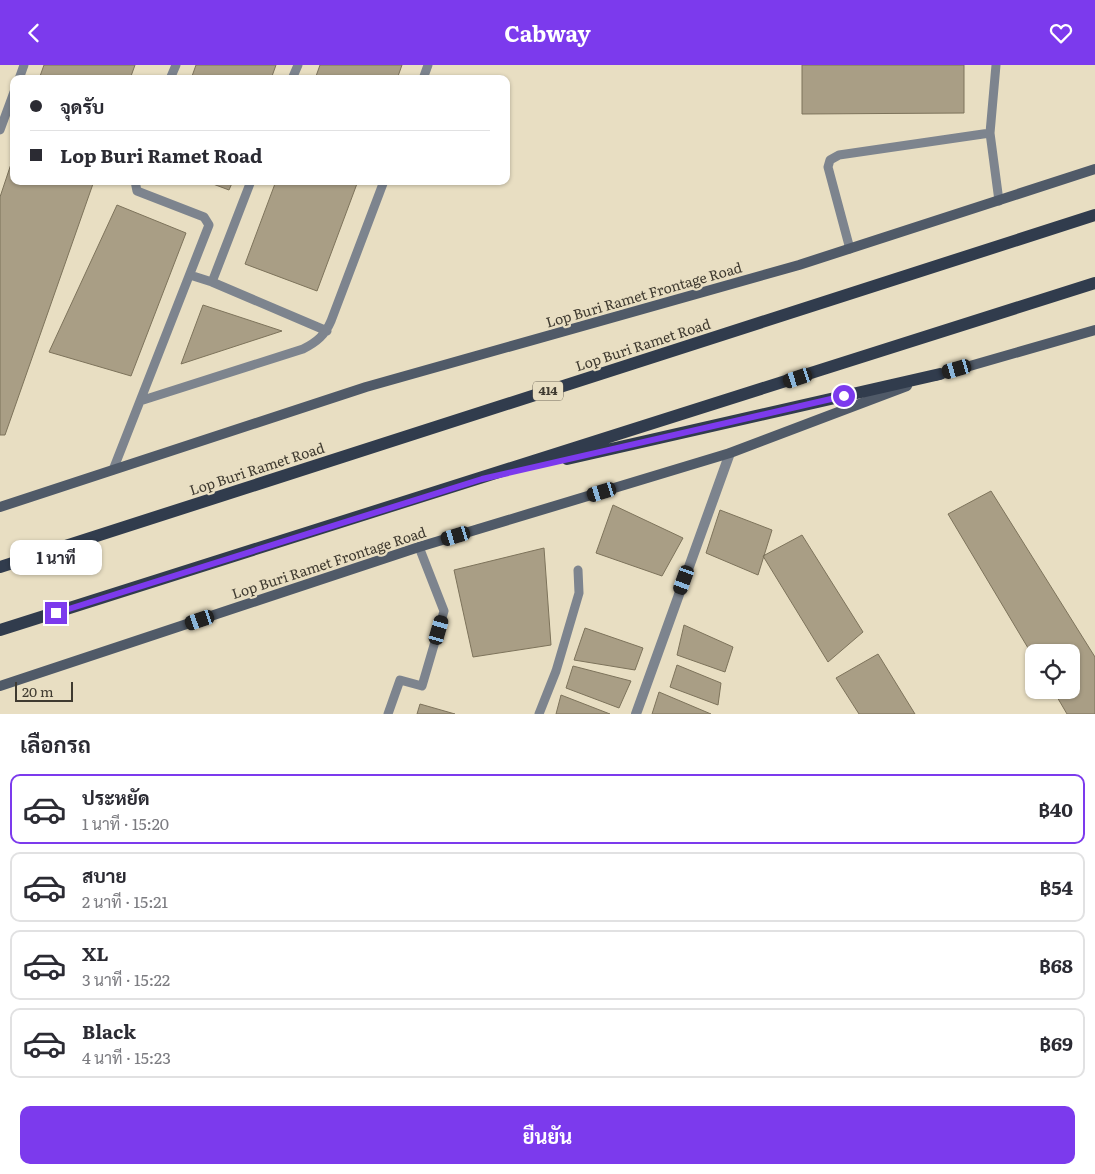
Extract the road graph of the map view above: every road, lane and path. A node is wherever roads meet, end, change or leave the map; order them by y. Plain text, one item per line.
1 (996, 65) edge
2 (10, 103) edge
3 (0, 130) edge
4 (990, 133) junction
5 (1095, 169) edge
6 (136, 185) edge
7 (248, 185) edge
8 (382, 185) edge
9 (999, 201) junction
10 (1095, 215) edge
11 (850, 249) junction
12 (190, 275) junction
13 (212, 282) junction
14 (1095, 283) edge
15 (1095, 330) edge
16 (326, 331) junction
17 (940, 374) junction
18 (140, 401) junction
19 (730, 453) junction
20 (112, 470) junction
21 (482, 479) junction
22 (0, 507) edge
23 (419, 547) junction
24 (0, 567) edge
25 (578, 570) dead end
26 (0, 630) edge
27 (0, 686) edge
28 (388, 714) edge
29 (539, 714) edge
30 (636, 714) edge

1 - 4 lane
2 - 3 lane
4 - 9 lane
4 - 11 lane
5 - 9 main road, Lop Buri Ramet Frontage Road
6 - 12 lane
7 - 13 lane
8 - 16 lane
9 - 11 main road, Lop Buri Ramet Frontage Road
10 - 24 main road, Lop Buri Ramet Road / 414
11 - 20 main road, Lop Buri Ramet Frontage Road
12 - 13 lane
12 - 18 lane
13 - 16 lane
14 - 21 main road
15 - 17 main road, Lop Buri Ramet Frontage Road
16 - 18 lane
17 - 19 main road, Lop Buri Ramet Frontage Road
17 - 21 main road
18 - 20 lane
19 - 23 main road, Lop Buri Ramet Frontage Road
19 - 30 street
20 - 22 main road, Lop Buri Ramet Frontage Road
21 - 26 main road
23 - 27 main road, Lop Buri Ramet Frontage Road
23 - 28 lane
25 - 29 lane

